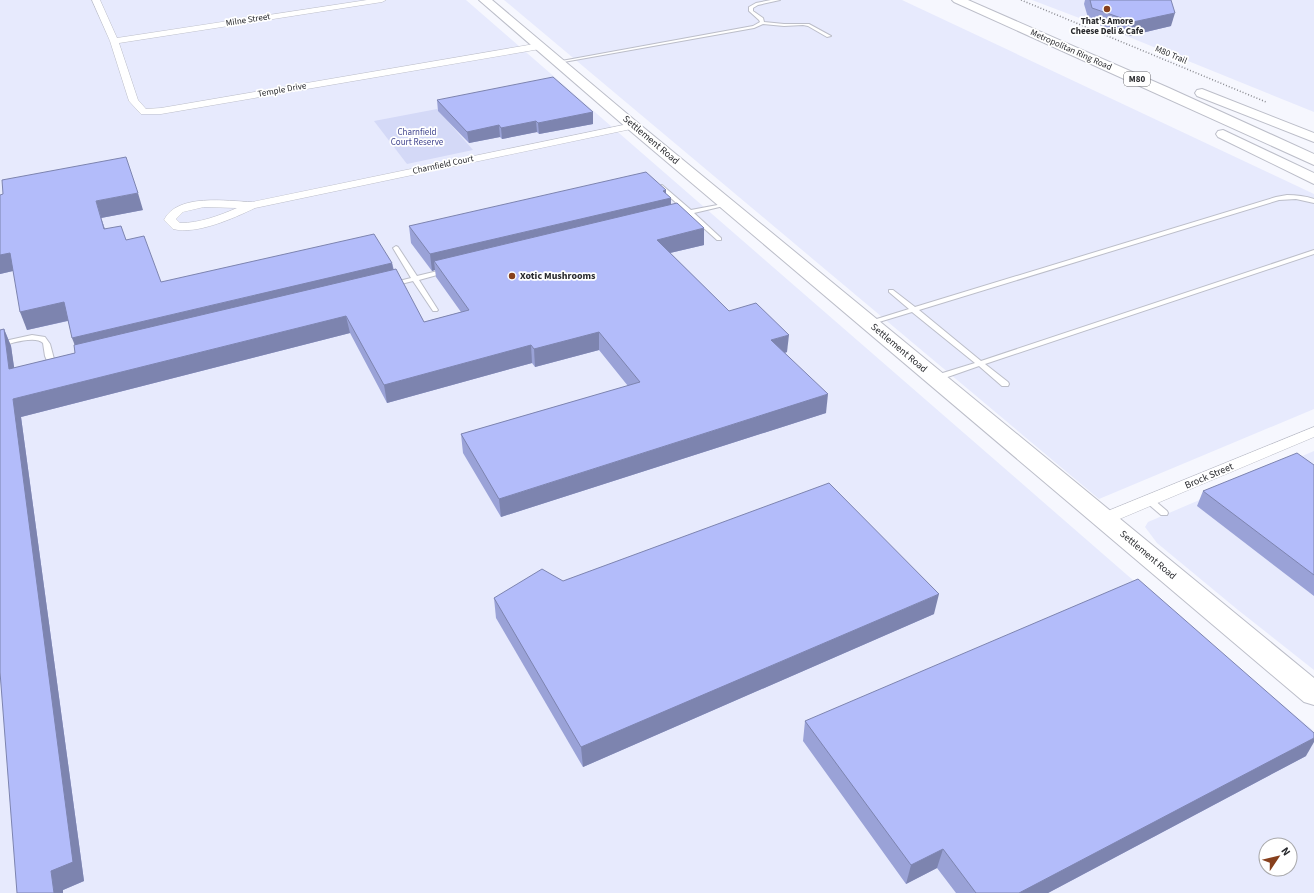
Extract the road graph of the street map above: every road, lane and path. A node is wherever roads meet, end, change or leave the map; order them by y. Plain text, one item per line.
1 (96, 0) edge
2 (382, 0) edge
3 (485, 0) edge
4 (778, 0) edge
5 (958, 0) edge
6 (985, 0) edge
7 (1022, 0) edge
8 (1026, 0) edge
9 (762, 23) junction
10 (829, 36) dead end
11 (114, 41) junction
12 (540, 46) junction
13 (1072, 50) junction
14 (558, 62) junction
15 (1176, 84) junction
16 (1271, 104) dead end
17 (633, 126) junction
18 (1314, 138) edge
19 (1314, 146) edge
20 (1314, 160) edge
21 (1314, 179) edge
22 (662, 187) edge
23 (1314, 202) edge
24 (726, 204) junction
25 (252, 205) junction
26 (690, 212) junction
27 (668, 218) edge
28 (719, 239) dead end
29 (396, 248) dead end
30 (1314, 252) edge
31 (453, 269) edge
32 (415, 279) junction
33 (384, 286) edge
34 (891, 291) dead end
35 (914, 309) junction
36 (435, 310) dead end
37 (869, 323) junction
38 (0, 344) edge
39 (69, 362) edge
40 (981, 364) junction
41 (936, 378) junction
42 (1005, 384) dead end
43 (1314, 432) edge
44 (1150, 501) junction
45 (1164, 513) dead end
46 (1104, 519) junction
47 (1314, 694) edge

1 - 11 street, Temple Drive
2 - 11 street, Milne Street
3 - 12 main road, Settlement Road
4 - 9 lane
5 - 13 main road, Metropolitan Ring Road / M80
6 - 15 main road, Metropolitan Ring Road / M80
7 - 8 path
7 - 16 path, M80 Trail
9 - 10 lane
9 - 14 lane
11 - 12 street, Temple Drive
12 - 14 main road, Settlement Road
13 - 20 main road, Metropolitan Ring Road / M80
13 - 21 main road
14 - 17 main road, Settlement Road
15 - 18 main road
15 - 19 main road, Metropolitan Ring Road / M80
17 - 24 main road, Settlement Road
17 - 25 street, Charnfield Court
22 - 26 lane
23 - 35 lane
24 - 26 lane
24 - 37 main road, Settlement Road
25 - 25 street, Charnfield Court
26 - 27 lane
26 - 28 lane
29 - 32 lane
30 - 40 lane
31 - 32 lane
32 - 33 lane
32 - 36 lane
34 - 35 lane
35 - 37 lane
35 - 40 lane
37 - 41 main road, Settlement Road
38 - 39 lane
40 - 41 lane
40 - 42 lane
41 - 46 main road, Settlement Road
43 - 44 street, Brock Street
44 - 45 lane
44 - 46 street, Brock Street
46 - 47 main road, Settlement Road

